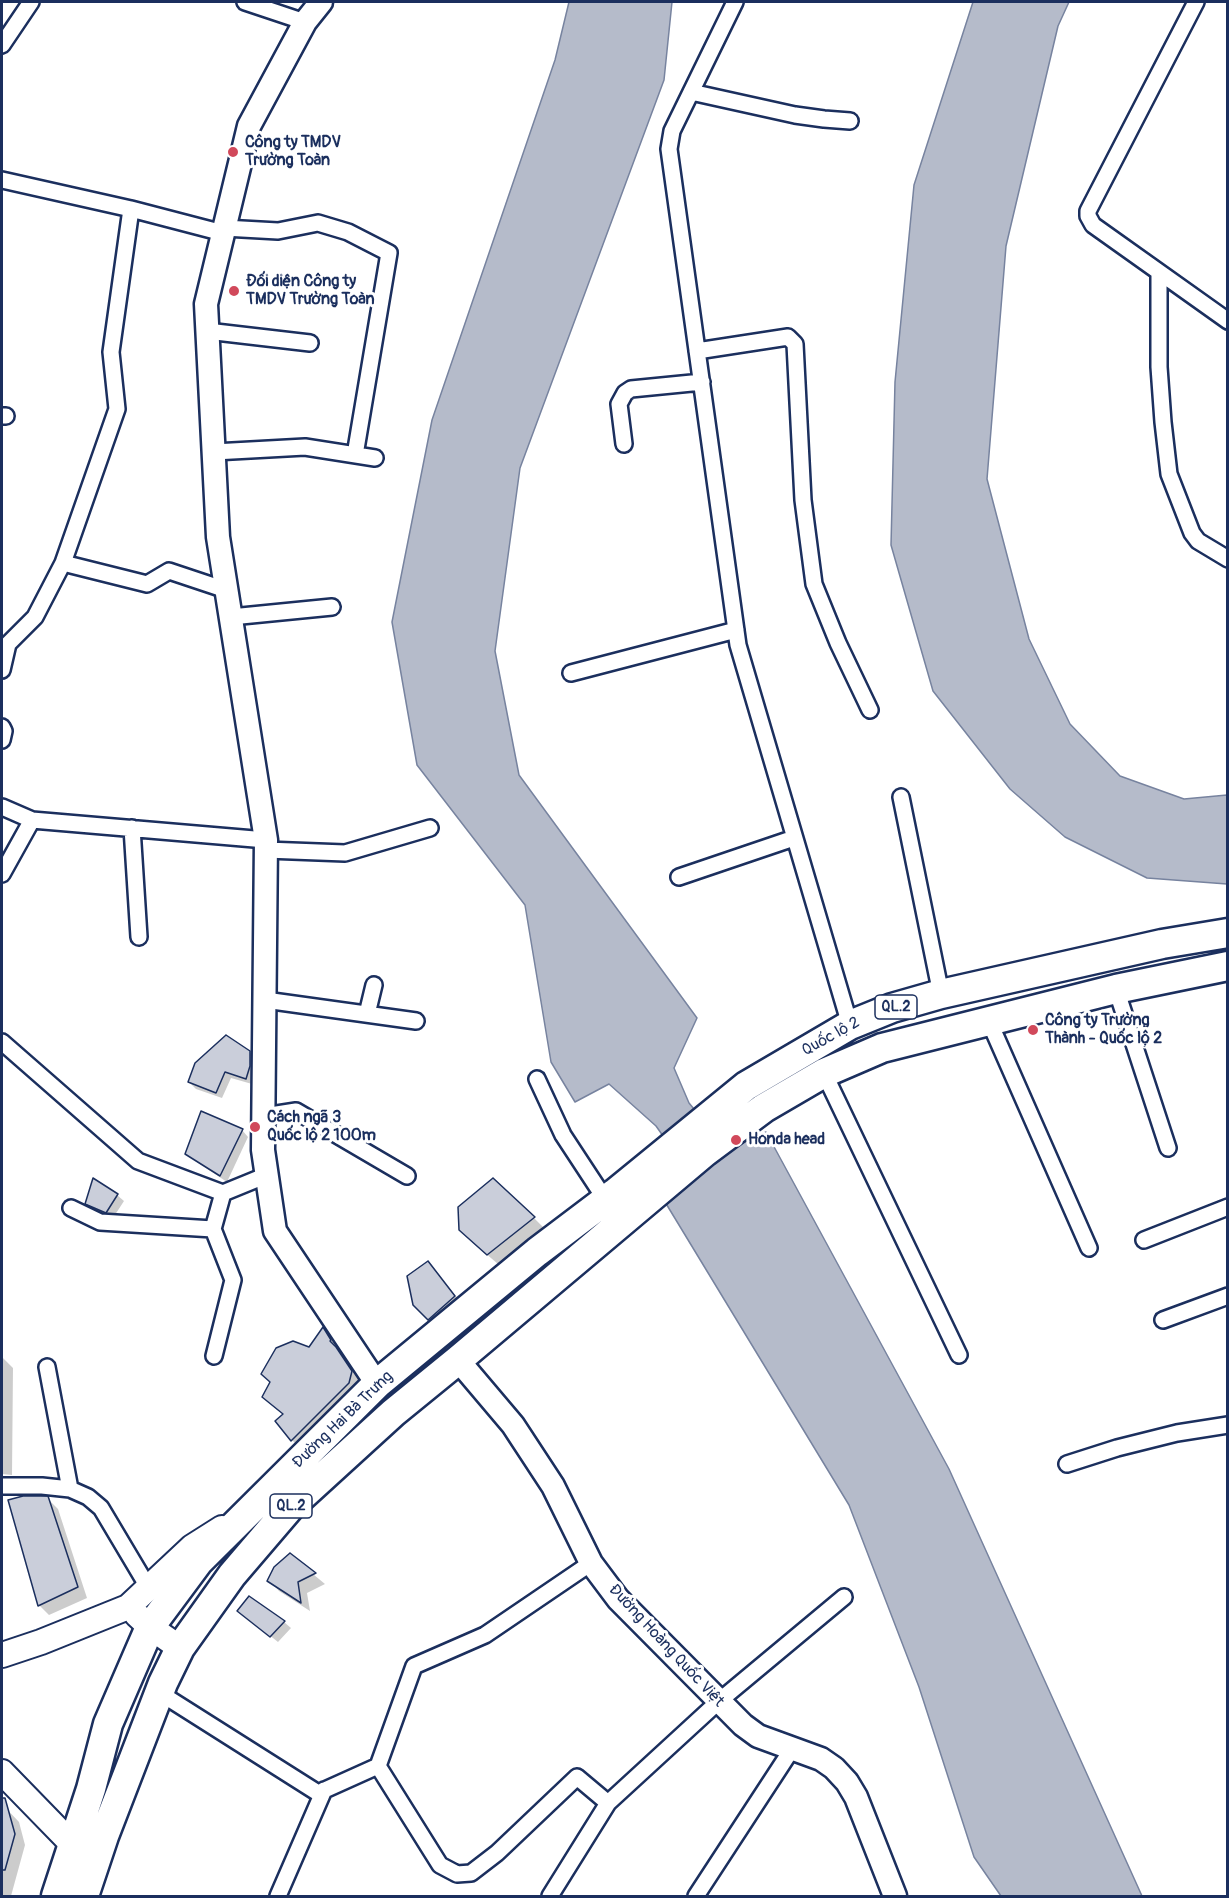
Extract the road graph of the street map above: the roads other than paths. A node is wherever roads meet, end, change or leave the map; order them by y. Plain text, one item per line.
1 (31, 2) edge
2 (245, 2) edge
3 (321, 2) edge
4 (735, 2) edge
5 (1196, 2) edge
6 (305, 22) junction
7 (2, 45) edge
8 (691, 92) junction
9 (850, 121) dead end
10 (2, 180) edge
11 (130, 209) junction
12 (224, 230) junction
13 (1159, 272) junction
14 (1227, 321) edge
15 (207, 331) junction
16 (310, 344) dead end
17 (698, 351) junction
18 (702, 382) junction
19 (624, 444) dead end
20 (214, 452) junction
21 (354, 455) junction
22 (375, 458) dead end
23 (1227, 559) edge
24 (63, 563) junction
25 (226, 590) junction
26 (332, 607) dead end
27 (231, 617) junction
28 (736, 630) junction
29 (2, 670) edge
30 (571, 673) dead end
31 (870, 710) dead end
32 (2, 727) edge
33 (2, 740) edge
34 (901, 797) dead end
35 (2, 807) edge
36 (32, 820) junction
37 (132, 828) junction
38 (430, 828) dead end
39 (794, 838) junction
40 (266, 845) junction
41 (2, 874) edge
42 (679, 877) dead end
43 (1227, 933) edge
44 (139, 937) dead end
45 (1227, 966) edge
46 (374, 984) dead end
47 (1116, 989) junction
48 (941, 994) junction
49 (265, 1000) junction
50 (366, 1014) junction
51 (416, 1021) dead end
52 (989, 1021) junction
53 (850, 1025) junction
54 (2, 1042) edge
55 (824, 1073) junction
56 (537, 1079) dead end
57 (264, 1116) junction
58 (1168, 1148) dead end
59 (267, 1175) junction
60 (407, 1176) dead end
61 (224, 1193) junction
62 (616, 1202) junction
63 (1227, 1207) edge
64 (71, 1208) dead end
65 (213, 1229) junction
66 (1144, 1240) dead end
67 (1089, 1248) dead end
68 (1227, 1296) edge
69 (1163, 1320) dead end
70 (959, 1355) dead end
71 (214, 1356) dead end
72 (458, 1360) junction
73 (47, 1367) dead end
74 (377, 1384) junction
75 (1227, 1425) edge
76 (1067, 1464) dead end
77 (2, 1486) edge
78 (70, 1489) junction
79 (257, 1504) junction
80 (591, 1563) junction
81 (148, 1587) junction
82 (844, 1597) dead end
83 (128, 1607) junction
84 (150, 1627) junction
85 (180, 1648) junction
86 (2, 1655) edge
87 (160, 1693) junction
88 (718, 1702) junction
89 (792, 1749) junction
90 (378, 1766) junction
91 (2, 1772) edge
92 (324, 1790) junction
93 (608, 1803) junction
94 (73, 1845) junction
95 (56, 1896) edge
96 (84, 1896) edge
97 (278, 1896) edge
98 (550, 1896) edge
99 (696, 1896) edge
100 (895, 1896) edge

1 - 7 street
2 - 6 street
3 - 6 street
4 - 8 street
5 - 13 street
6 - 12 street
8 - 9 street
8 - 17 street
10 - 11 street
11 - 12 street
11 - 24 street
12 - 15 street
12 - 21 street
13 - 14 street
13 - 23 street
15 - 16 street
15 - 20 street
17 - 18 street
17 - 31 street
18 - 19 street
18 - 28 street
20 - 21 street
20 - 25 street
21 - 22 street
24 - 25 street
24 - 29 street
25 - 27 street
26 - 27 street
27 - 40 street
28 - 30 street
28 - 39 street
32 - 33 street
34 - 48 street
35 - 36 street
36 - 37 street
36 - 41 street
37 - 40 street
37 - 44 street
38 - 40 street
39 - 42 street
39 - 53 street
40 - 49 street
43 - 48 highway, Quốc lộ 2 / QL.2
45 - 47 highway, Quốc lộ 2 / QL.2
46 - 50 street
47 - 52 highway, Quốc lộ 2 / QL.2
47 - 58 street
48 - 53 highway, Quốc lộ 2 / QL.2
49 - 50 street
49 - 57 street
50 - 51 street
52 - 55 highway, Quốc lộ 2 / QL.2
52 - 67 street
53 - 62 highway, Quốc lộ 2 / QL.2
54 - 61 street
55 - 62 highway, Quốc lộ 2 / QL.2
55 - 70 street
56 - 62 street
57 - 59 street
57 - 60 street
59 - 61 street
59 - 74 street
61 - 65 street
62 - 72 highway, Đường Hai Bà Trưng / QL.2
62 - 74 highway, Đường Hai Bà Trưng / QL.2
63 - 66 street
64 - 65 street
65 - 71 street
68 - 69 street
72 - 80 street, Đường Hoàng Quốc Việt
72 - 85 highway, Đường Hai Bà Trưng / QL.2
73 - 78 street
74 - 79 highway, Đường Hai Bà Trưng / QL.2
75 - 76 street
77 - 78 street
78 - 81 street
79 - 81 main road
79 - 84 highway, Đường Hai Bà Trưng / QL.2
80 - 88 street, Đường Hoàng Quốc Việt
80 - 90 street
81 - 83 main road
82 - 88 street
83 - 84 main road
83 - 86 main road
84 - 85 main road
84 - 94 highway, Đường Hai Bà Trưng / QL.2
85 - 87 highway, Đường Hai Bà Trưng / QL.2
87 - 92 street
87 - 96 highway, Đường Hai Bà Trưng / QL.2
88 - 89 street, Đường Hoàng Quốc Việt
88 - 93 street
89 - 99 street
89 - 100 street, Đường Hoàng Quốc Việt
90 - 92 street
90 - 93 street
91 - 94 main road
92 - 97 street
93 - 98 street
94 - 95 highway, Đường Hai Bà Trưng / QL.2

